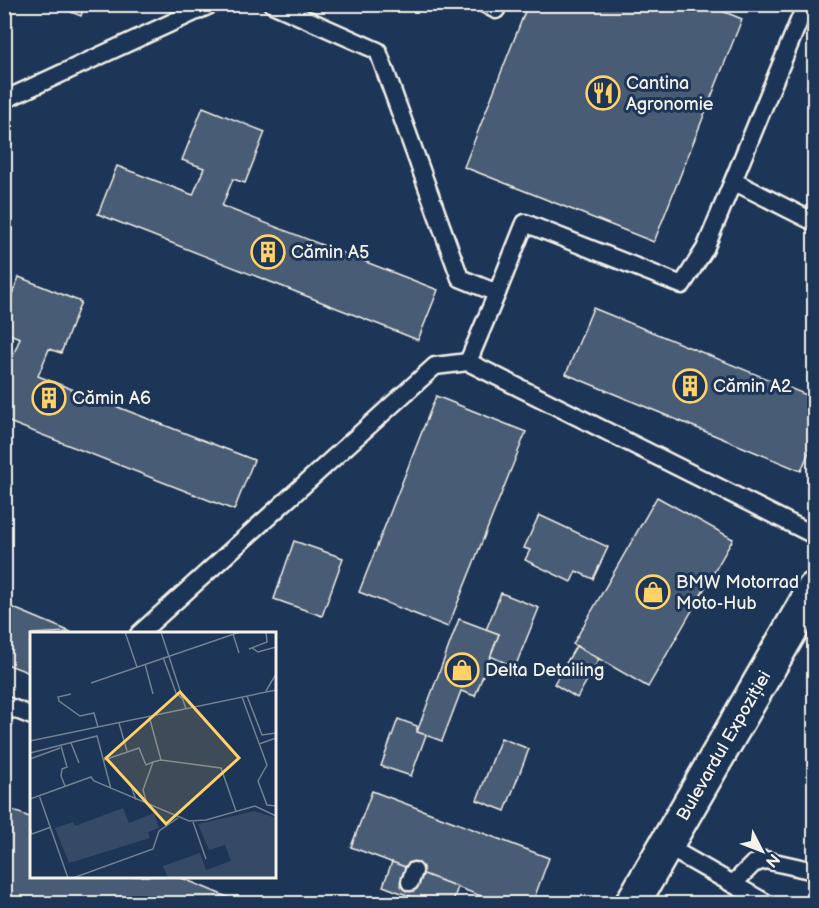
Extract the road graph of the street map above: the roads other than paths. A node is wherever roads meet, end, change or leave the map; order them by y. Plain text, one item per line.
1 (212, 4) edge
2 (272, 4) edge
3 (806, 4) edge
4 (4, 100) edge
5 (735, 182) junction
6 (814, 222) edge
7 (497, 293) junction
8 (468, 362) junction
9 (814, 535) edge
10 (814, 589) edge
11 (140, 632) edge
12 (4, 705) edge
13 (30, 715) edge
14 (666, 846) junction
15 (814, 871) edge
16 (733, 884) junction
17 (632, 903) edge
18 (768, 903) edge

1 - 4 lane
2 - 7 lane
3 - 5 lane
5 - 6 lane
5 - 7 lane
7 - 8 lane
8 - 9 lane
8 - 11 lane
10 - 14 street, Bulevardul Expoziției
12 - 13 lane
14 - 16 lane
14 - 17 street, Bulevardul Expoziției
15 - 16 lane
16 - 18 lane

